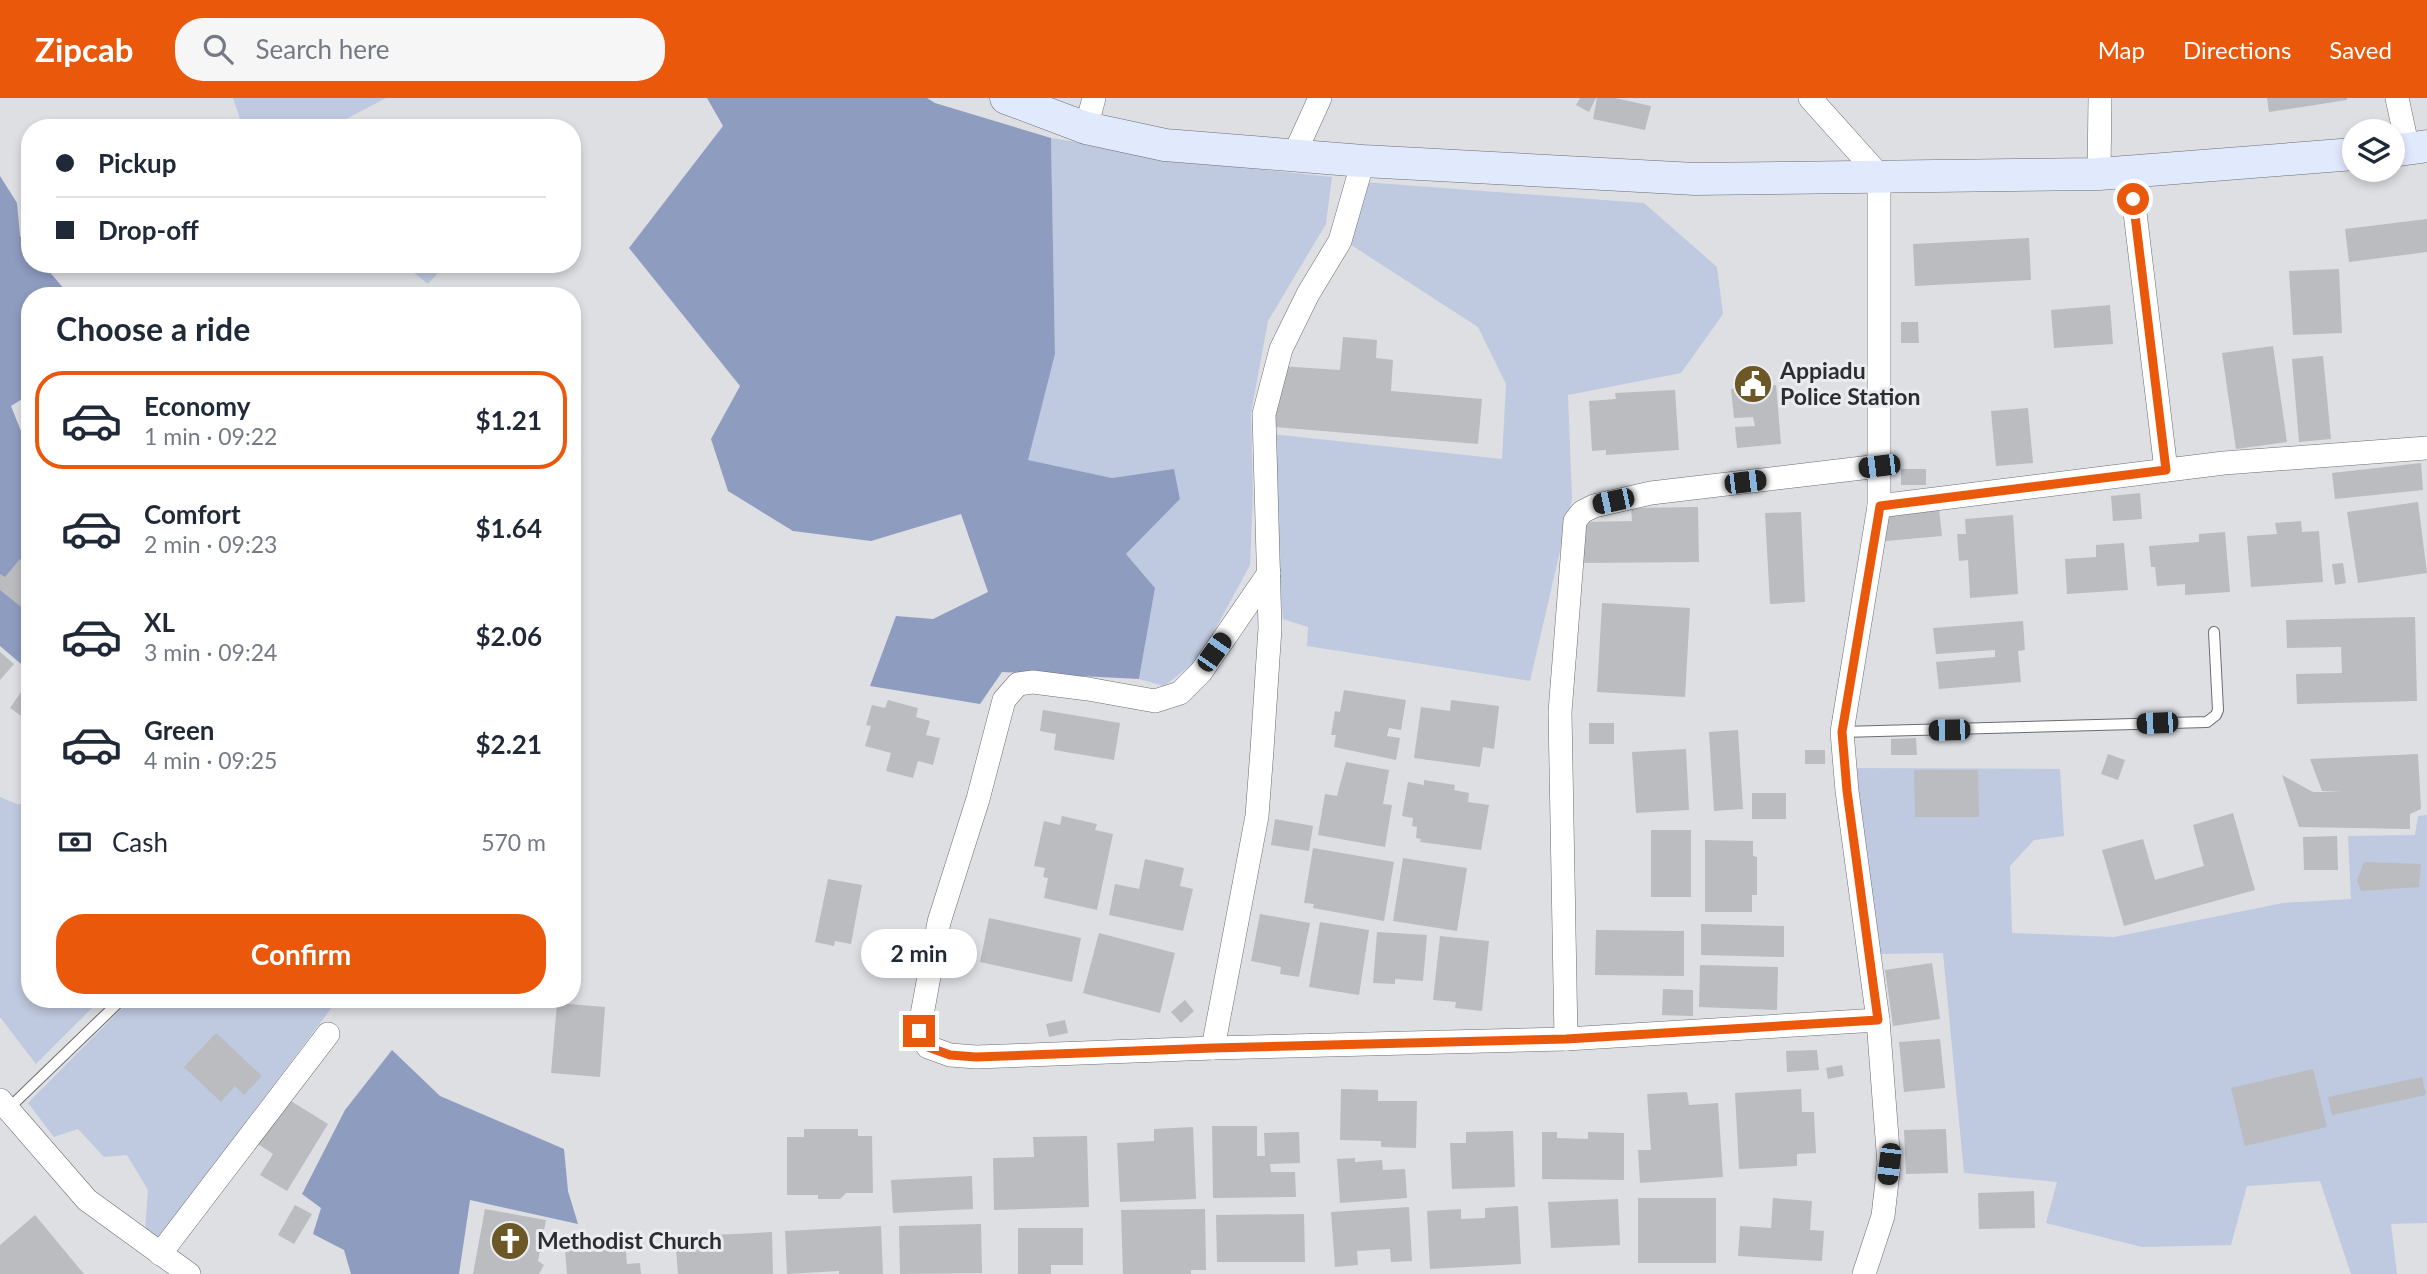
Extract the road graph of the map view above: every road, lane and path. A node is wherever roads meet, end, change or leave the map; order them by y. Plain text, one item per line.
1 (1006, 98) edge
2 (1094, 98) edge
3 (1320, 98) edge
4 (1810, 98) edge
5 (2099, 98) edge
6 (2397, 98) edge
7 (1086, 128) junction
8 (2409, 149) edge
9 (1294, 155) junction
10 (2342, 155) edge
11 (1363, 161) junction
12 (2115, 173) junction
13 (1880, 175) junction
14 (2427, 448) edge
15 (1879, 466) junction
16 (2166, 470) junction
17 (1880, 506) junction
18 (1269, 573) junction
19 (2214, 632) dead end
20 (1842, 732) junction
21 (112, 1008) edge
22 (1878, 1020) junction
23 (328, 1034) dead end
24 (1566, 1039) junction
25 (1213, 1048) junction
26 (3, 1108) edge
27 (160, 1254) junction
28 (189, 1274) edge
29 (1864, 1274) edge

1 - 7 street
2 - 7 street
3 - 9 street
4 - 13 street
5 - 12 street
6 - 8 street
7 - 9 street
9 - 11 street
10 - 12 street
11 - 13 street
11 - 18 street
12 - 13 street
12 - 16 street
13 - 15 street
14 - 16 street
15 - 17 street
15 - 24 street
16 - 17 street
17 - 20 street
18 - 25 street
18 - 25 street
19 - 20 lane
20 - 22 street
21 - 26 lane
22 - 24 street
22 - 29 street
23 - 27 street
24 - 25 street
26 - 27 street
27 - 28 street

